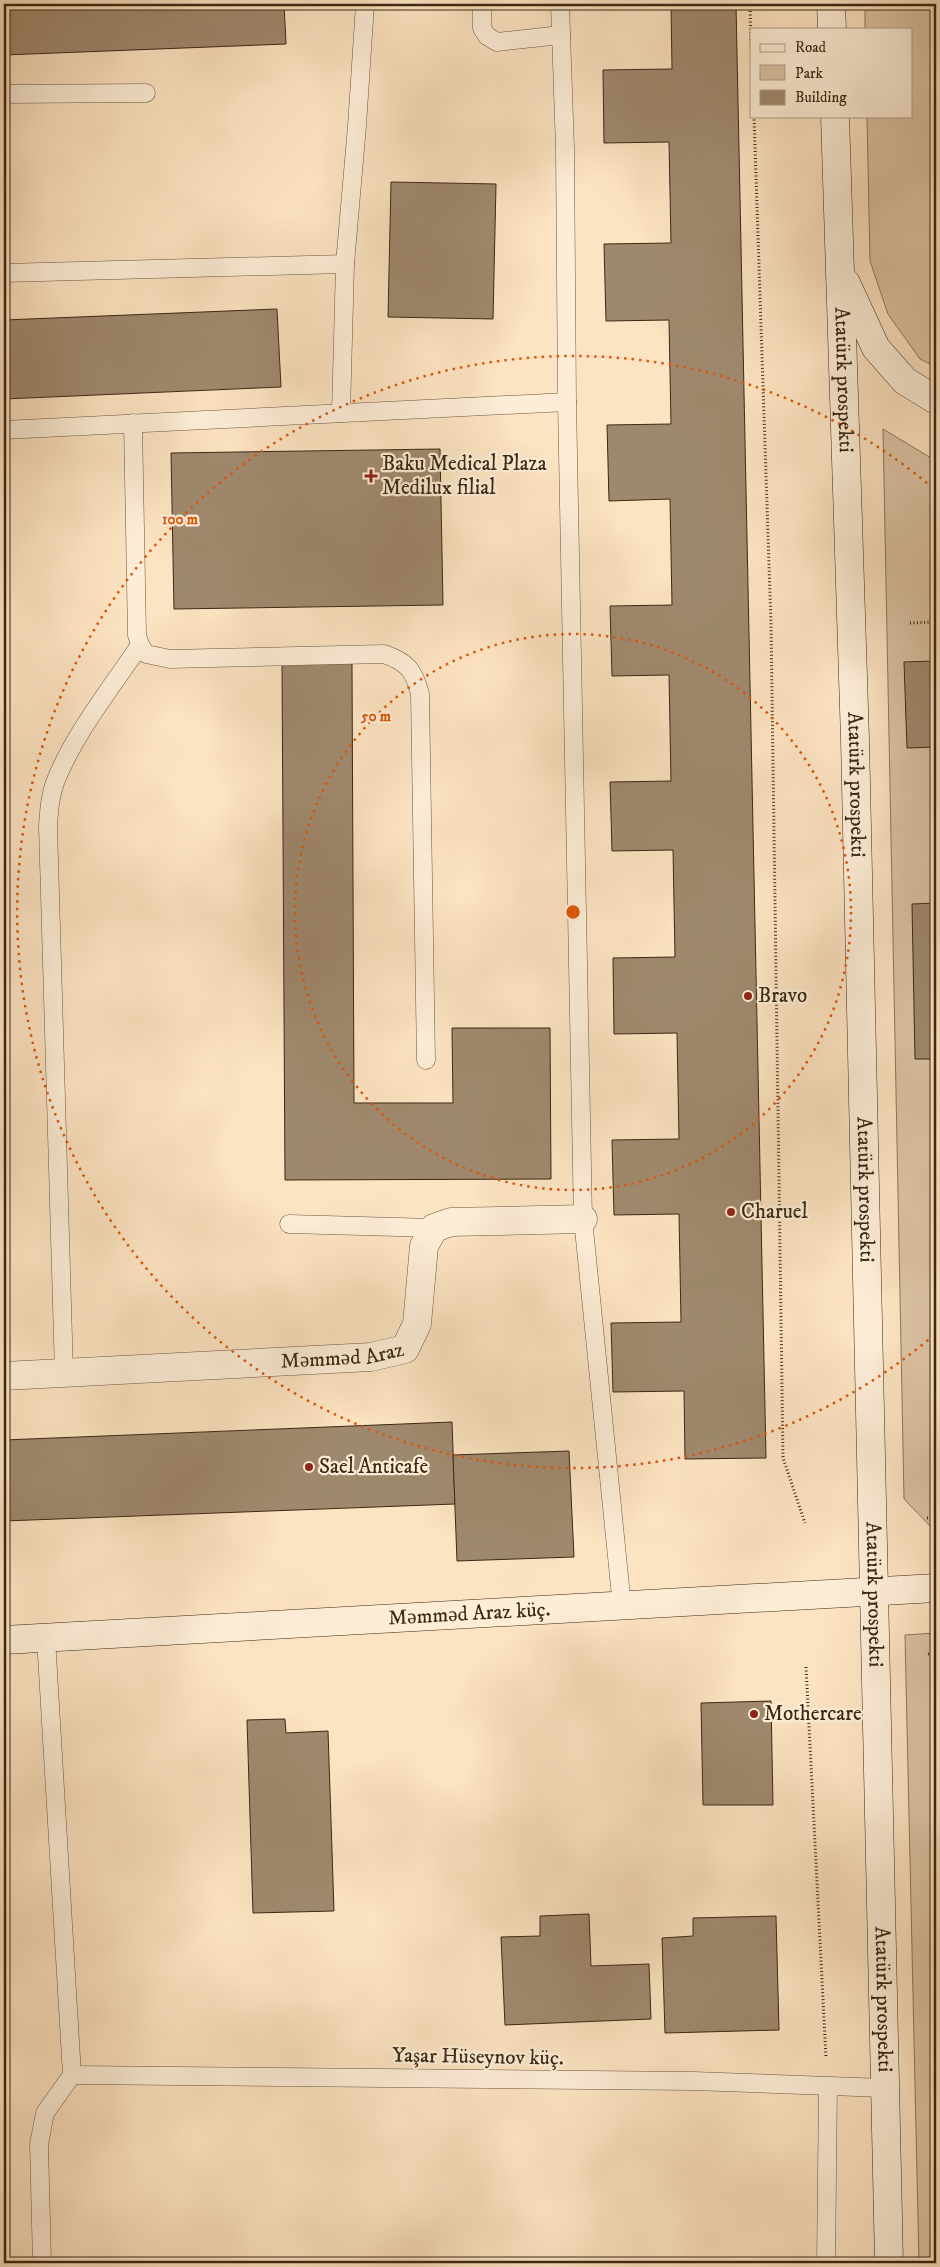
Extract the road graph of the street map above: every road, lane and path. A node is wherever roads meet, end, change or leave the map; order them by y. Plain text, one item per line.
1 (365, 4) edge
2 (482, 4) edge
3 (560, 4) edge
4 (750, 4) edge
5 (831, 4) edge
6 (751, 28) edge
7 (832, 28) edge
8 (561, 35) junction
9 (146, 93) dead end
10 (4, 94) edge
11 (754, 118) edge
12 (835, 118) edge
13 (345, 264) junction
14 (841, 272) junction
15 (4, 273) edge
16 (936, 400) edge
17 (567, 402) junction
18 (341, 413) junction
19 (133, 423) junction
20 (4, 430) edge
21 (936, 622) edge
22 (910, 623) dead end
23 (140, 645) junction
24 (426, 1060) dead end
25 (584, 1219) junction
26 (289, 1224) dead end
27 (434, 1228) junction
28 (64, 1373) junction
29 (4, 1376) edge
30 (936, 1517) edge
31 (927, 1518) dead end
32 (805, 1523) dead end
33 (936, 1588) edge
34 (874, 1592) junction
35 (622, 1606) junction
36 (46, 1638) junction
37 (4, 1640) edge
38 (936, 1653) edge
39 (928, 1654) dead end
40 (806, 1667) dead end
41 (72, 2075) junction
42 (828, 2087) junction
43 (884, 2088) junction
44 (42, 2263) edge
45 (826, 2263) edge
46 (889, 2263) edge

1 - 13 lane
2 - 8 lane
3 - 8 lane
4 - 6 path
5 - 7 main road
8 - 17 lane
9 - 10 lane
11 - 32 path
12 - 14 main road, Atatürk prospekti
13 - 15 lane
13 - 18 lane
14 - 16 main road
14 - 34 main road, Atatürk prospekti
17 - 18 lane
17 - 25 lane
18 - 19 lane
19 - 20 lane
19 - 23 lane
21 - 22 path
23 - 24 lane
23 - 28 lane
25 - 27 main road
25 - 35 lane
26 - 27 lane
27 - 28 main road, Məmməd Araz
28 - 29 main road, Məmməd Araz
30 - 31 path
33 - 34 main road, Məmməd Araz küç.
34 - 35 main road, Məmməd Araz küç.
34 - 43 main road, Atatürk prospekti
35 - 36 main road, Məmməd Araz küç.
36 - 37 main road, Məmməd Araz küç.
36 - 41 lane
38 - 39 path
40 - 42 path
41 - 42 lane, Yaşar Hüseynov küç.
41 - 44 lane
42 - 43 lane, Yaşar Hüseynov küç.
42 - 45 lane
43 - 46 main road, Atatürk prospekti

